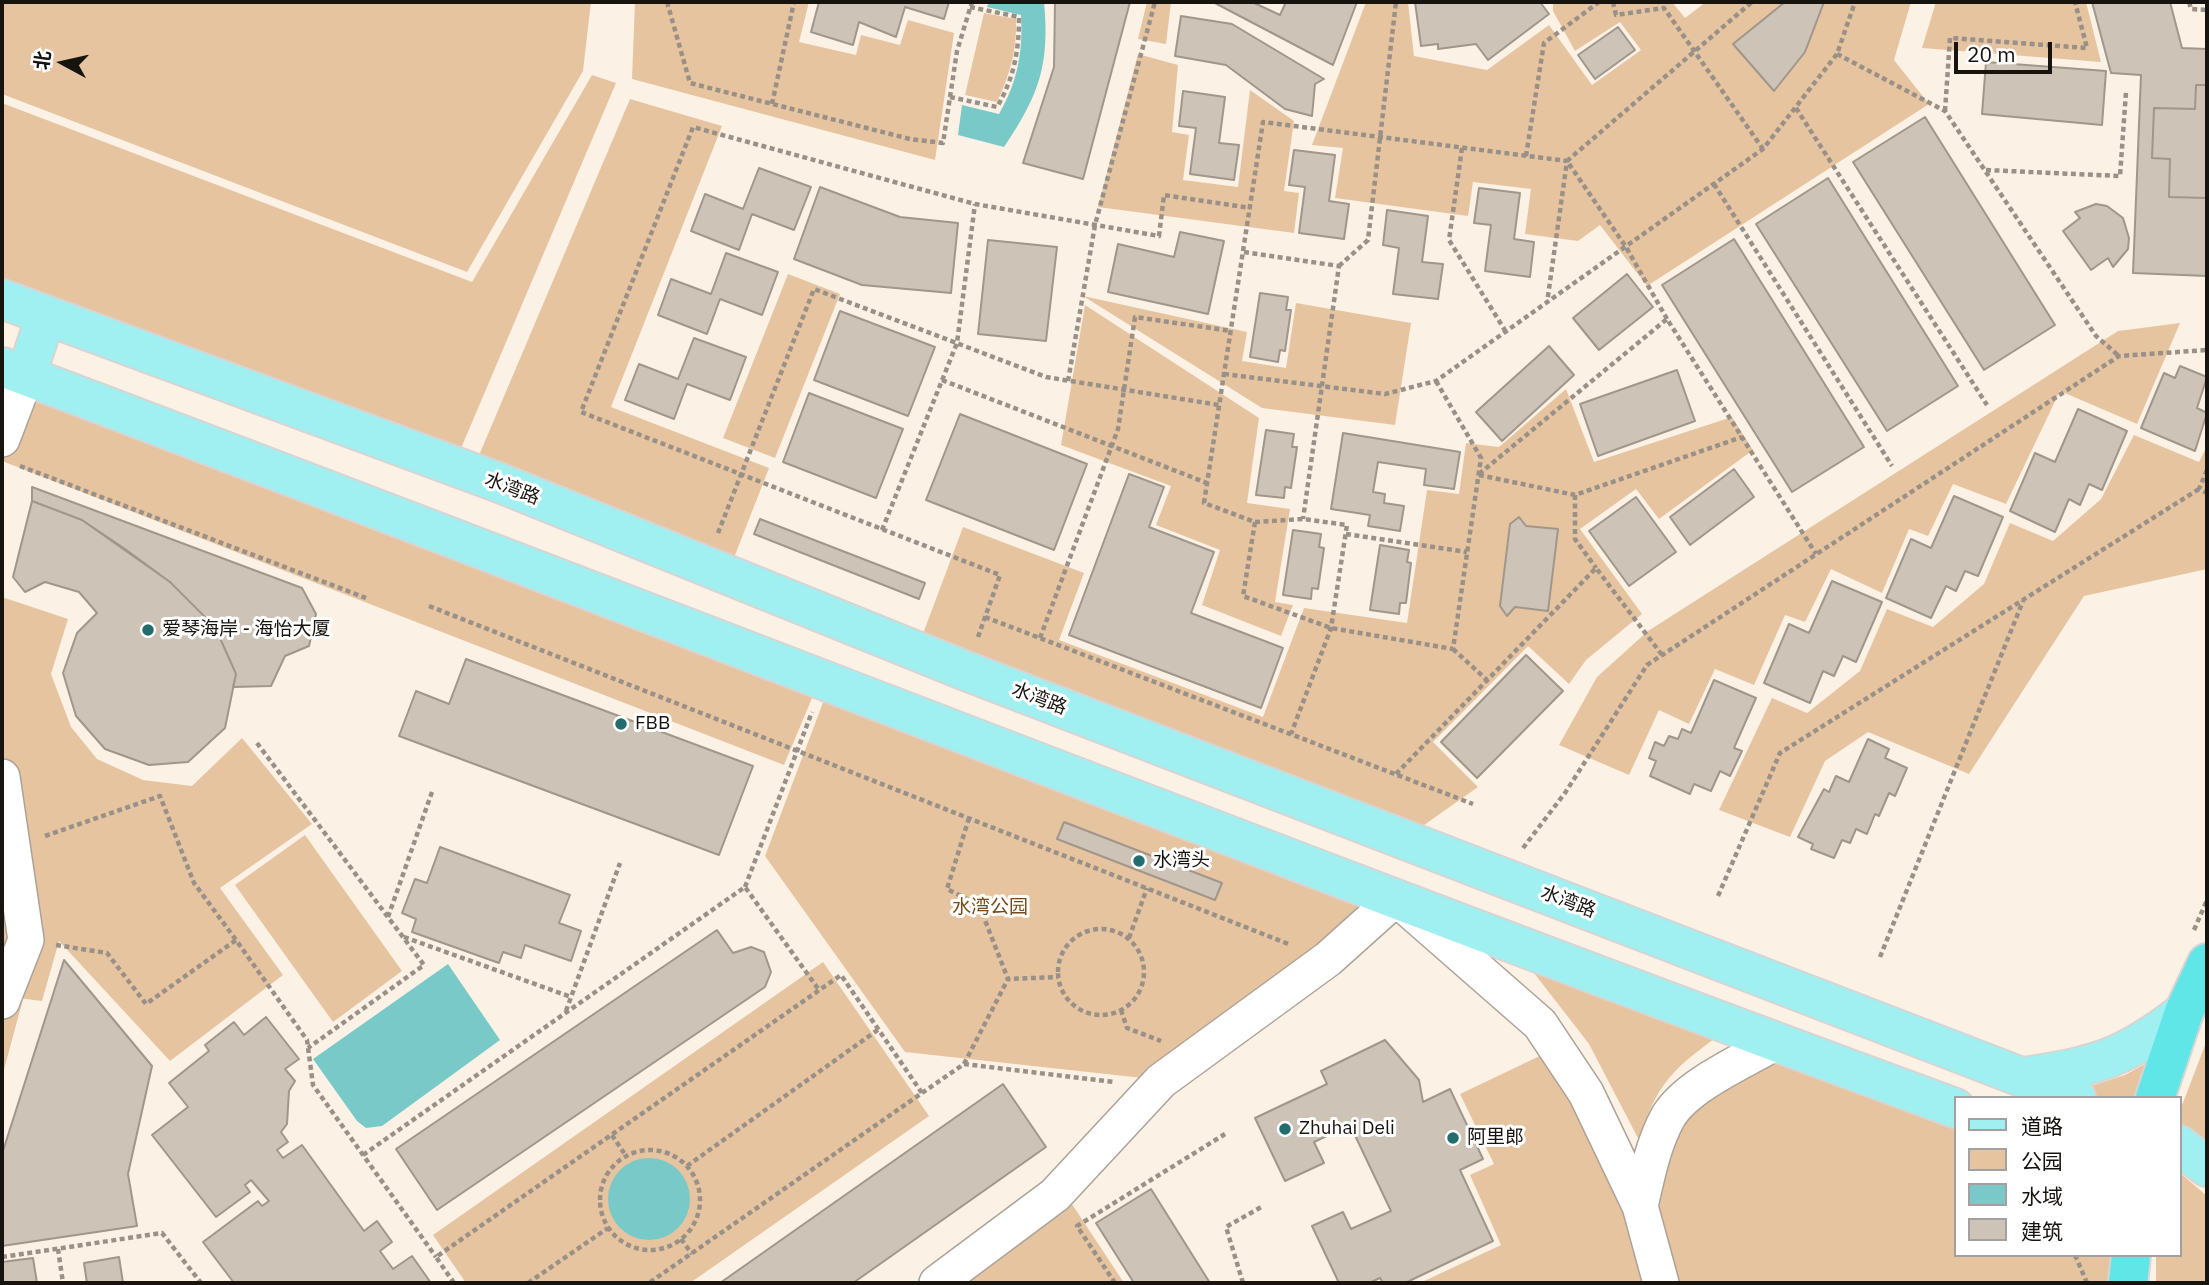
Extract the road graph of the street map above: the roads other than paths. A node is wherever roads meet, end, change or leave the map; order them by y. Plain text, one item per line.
1 (2, 299) edge
2 (46, 315) junction
3 (14, 372) edge
4 (8, 452) edge
5 (2, 777) edge
6 (1396, 898) junction
7 (2199, 949) edge
8 (2, 1001) edge
9 (2185, 1012) junction
10 (1776, 1042) junction
11 (2024, 1077) junction
12 (2071, 1096) edge
13 (2156, 1096) edge
14 (1954, 1108) edge
15 (2207, 1136) edge
16 (2181, 1144) edge
17 (2181, 1147) edge
18 (2207, 1167) edge
19 (1640, 1206) junction
20 (2118, 1257) edge
21 (2131, 1257) edge
22 (937, 1283) edge
23 (1661, 1283) edge
24 (2127, 1283) edge

1 - 2 main road, 水湾路
2 - 3 main road
2 - 11 main road, 水湾路
3 - 4 street
3 - 6 main road
5 - 8 street
6 - 10 main road
6 - 19 street
6 - 22 street
7 - 9 highway
9 - 11 main road
9 - 13 highway
10 - 14 main road
10 - 19 street
11 - 12 main road, 水湾路
15 - 16 main road
17 - 18 main road
19 - 23 street
20 - 24 main road
21 - 24 highway

